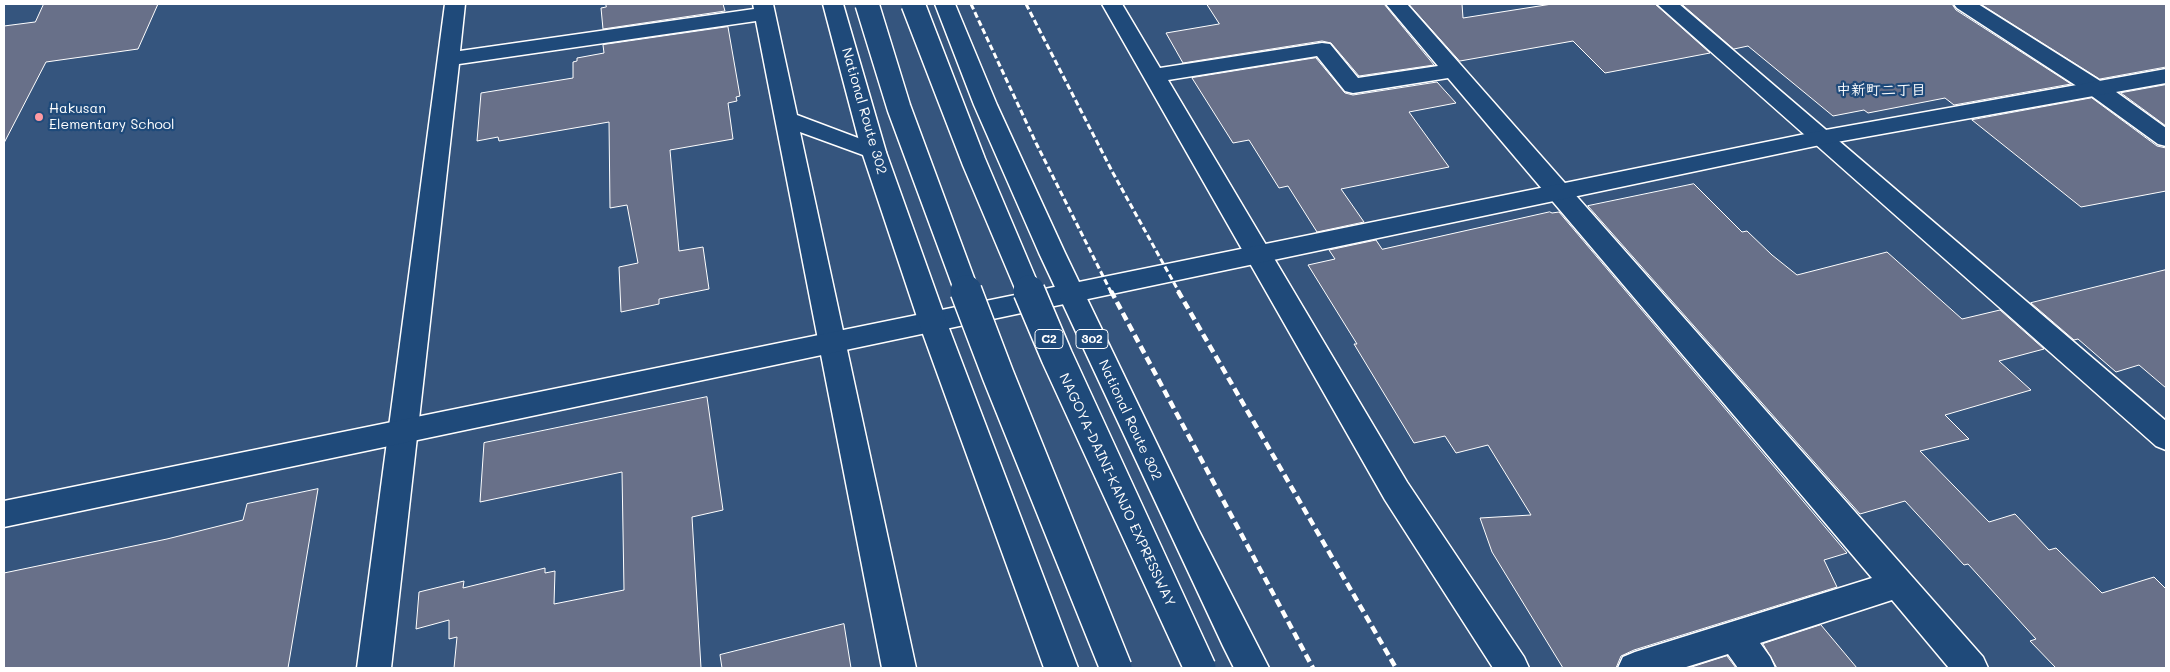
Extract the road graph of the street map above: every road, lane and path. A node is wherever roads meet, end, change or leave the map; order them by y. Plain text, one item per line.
1 (455, 4) edge
2 (833, 4) edge
3 (867, 4) edge
4 (913, 4) edge
5 (945, 4) edge
6 (1112, 4) edge
7 (1396, 4) edge
8 (1667, 4) edge
9 (1964, 4) edge
10 (764, 9) edge
11 (449, 58) junction
12 (1454, 70) junction
13 (1153, 76) junction
14 (2166, 76) edge
15 (2097, 89) junction
16 (786, 119) junction
17 (1820, 138) junction
18 (2166, 139) edge
19 (874, 152) junction
20 (1559, 191) junction
21 (1256, 254) junction
22 (1070, 293) junction
23 (933, 324) junction
24 (831, 343) junction
25 (404, 430) junction
26 (2166, 438) edge
27 (4, 514) edge
28 (1898, 584) junction
29 (1735, 636) junction
30 (1056, 664) edge
31 (374, 668) edge
32 (899, 668) edge
33 (1116, 668) edge
34 (1200, 668) edge
35 (1252, 668) edge
36 (1512, 668) edge
37 (1635, 668) edge
38 (1758, 668) edge
39 (1971, 668) edge

1 - 11 main road
2 - 19 main road, National Route 302
3 - 33 main road, bridge
4 - 34 main road, NAGOYA-DAINI-KANJO EXPRESSWAY / C2, bridge
5 - 22 main road, National Route 302 / 302
6 - 13 main road
7 - 12 main road
8 - 17 main road
9 - 15 main road
10 - 11 main road
10 - 16 main road
11 - 25 main road
12 - 13 main road
12 - 20 main road
13 - 21 main road
14 - 15 main road
15 - 17 main road
15 - 18 main road
16 - 19 main road
16 - 24 main road
17 - 20 main road
17 - 26 main road
19 - 23 main road, National Route 302
20 - 21 main road
20 - 28 main road
21 - 22 main road
21 - 36 main road
22 - 23 main road
22 - 35 main road, National Route 302 / 302
23 - 24 main road
23 - 30 main road, National Route 302
24 - 25 main road
24 - 32 main road
25 - 27 main road
25 - 31 main road
28 - 29 main road
28 - 39 main road
29 - 37 main road
29 - 38 main road

